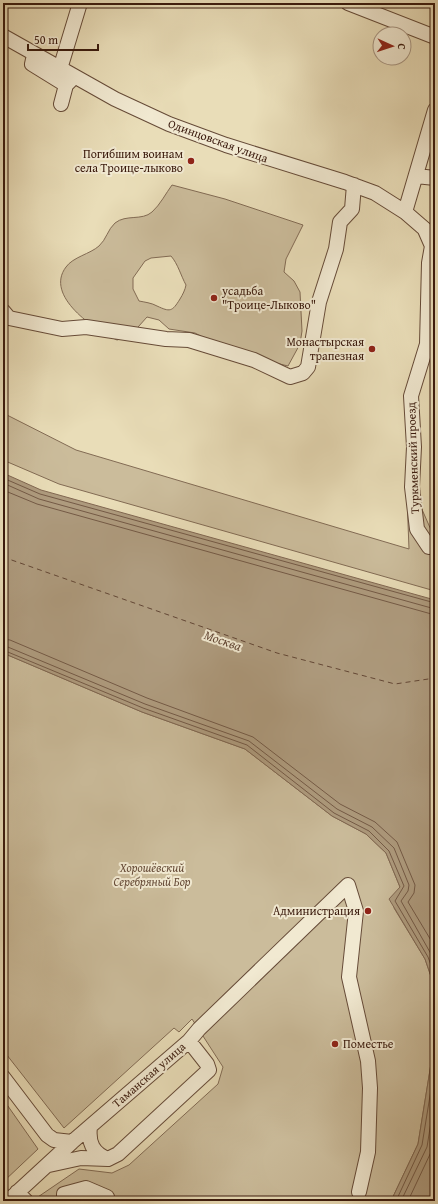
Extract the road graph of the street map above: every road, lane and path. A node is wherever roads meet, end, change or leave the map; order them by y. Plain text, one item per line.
1 (80, 3) edge
2 (348, 3) edge
3 (3, 36) edge
4 (435, 37) edge
5 (34, 55) junction
6 (60, 69) junction
7 (70, 81) junction
8 (61, 104) dead end
9 (435, 110) edge
10 (416, 176) junction
11 (435, 178) edge
12 (354, 185) junction
13 (405, 212) junction
14 (422, 226) junction
15 (435, 238) edge
16 (432, 263) edge
17 (3, 311) edge
18 (429, 548) dead end
19 (190, 1040) junction
20 (3, 1077) edge
21 (90, 1127) junction
22 (47, 1135) junction
23 (72, 1142) junction
24 (108, 1159) junction
25 (45, 1167) junction
26 (359, 1192) dead end
27 (17, 1198) edge
28 (64, 1201) edge
29 (102, 1201) edge

1 - 6 street
2 - 4 street
3 - 5 street, Одинцовская улица
5 - 6 street, Одинцовская улица
5 - 7 street
6 - 7 street, Одинцовская улица
7 - 8 street
7 - 12 street, Одинцовская улица
9 - 10 street
10 - 11 street
10 - 13 street
12 - 13 street, Одинцовская улица
12 - 17 street
13 - 14 street, Одинцовская улица
14 - 15 street, Одинцовская улица
14 - 16 street, Туркменский проезд
16 - 18 street, Туркменский проезд
19 - 21 street, Таманская улица
19 - 24 street, Таманская улица
19 - 26 street
20 - 22 street
21 - 23 street, Таманская улица
21 - 24 street
22 - 23 street
22 - 25 street
23 - 25 street, Таманская улица
24 - 25 street, Таманская улица
25 - 27 street, Таманская улица
28 - 29 street

